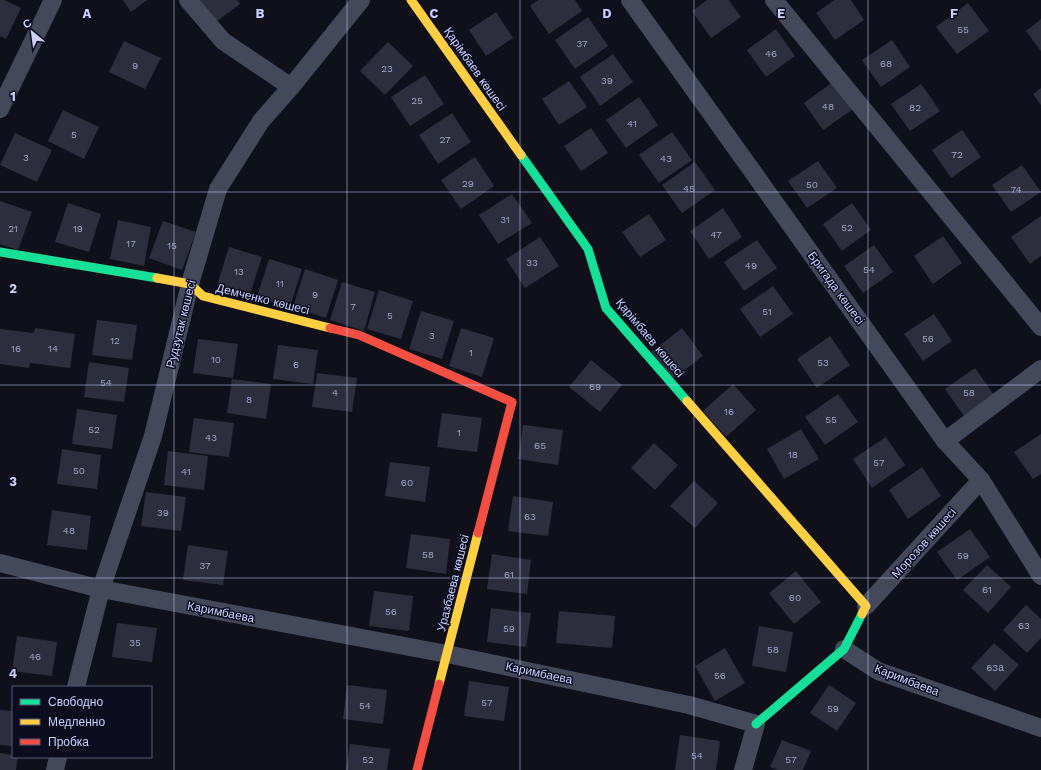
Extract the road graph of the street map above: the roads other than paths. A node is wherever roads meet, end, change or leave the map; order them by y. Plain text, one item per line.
1 (53, 0) edge
2 (188, 0) edge
3 (361, 0) edge
4 (411, 0) edge
5 (630, 0) edge
6 (774, 0) edge
7 (291, 87) junction
8 (0, 109) edge
9 (0, 252) edge
10 (190, 284) junction
11 (1041, 327) edge
12 (1041, 369) edge
13 (512, 402) joint
14 (945, 441) junction
15 (981, 480) junction
16 (0, 563) edge
17 (1041, 576) edge
18 (101, 589) junction
19 (866, 606) junction
20 (844, 649) junction
21 (447, 654) junction
22 (76, 686) edge
23 (756, 724) junction
24 (1041, 728) edge
25 (58, 758) edge
26 (55, 770) edge
27 (418, 770) edge
28 (743, 770) edge

1 - 8 street
2 - 7 street
3 - 7 street, Рудзутак көшесі
4 - 19 street, Қарімбаев көшесі
5 - 14 street, Бригада көшесі
6 - 11 street
7 - 10 street, Рудзутак көшесі
9 - 10 street, Демченко көшесі
10 - 13 street, Демченко көшесі
10 - 18 street, Рудзутак көшесі
12 - 14 street
13 - 21 street, Уразбаева көшесі
14 - 15 street, Бригада көшесі
15 - 17 street, Бригада көшесі
15 - 19 street, Морозов көшесі
16 - 18 street, Каримбаева
18 - 21 street, Каримбаева
18 - 22 street, Рудзутак көшесі
19 - 20 street
20 - 23 street
20 - 24 street, Каримбаева
21 - 23 street, Каримбаева
21 - 27 street, Уразбаева көшесі
23 - 28 street
25 - 26 street

